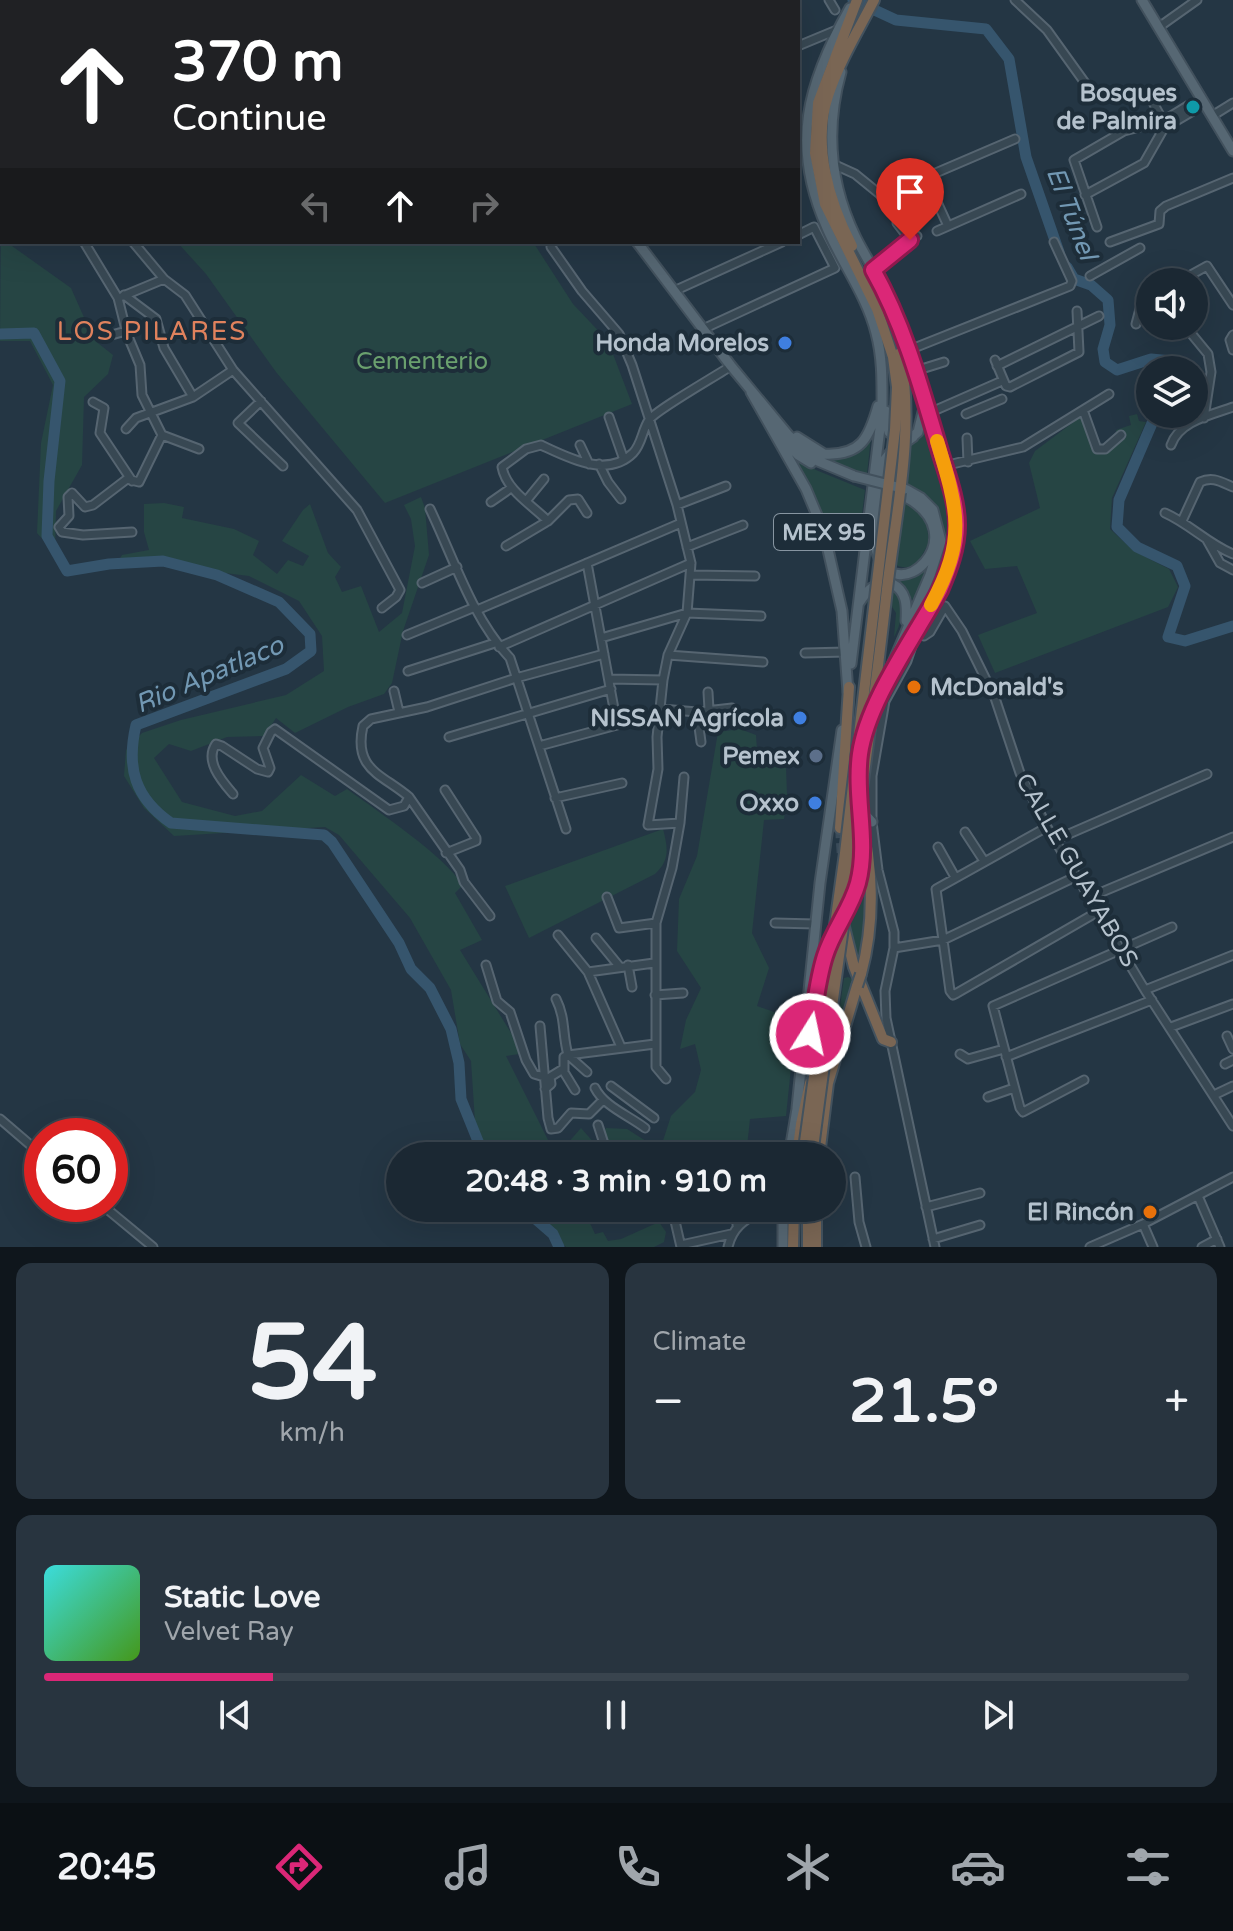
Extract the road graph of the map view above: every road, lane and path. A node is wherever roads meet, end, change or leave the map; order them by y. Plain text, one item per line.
1 (829, 0) edge
2 (856, 0) edge
3 (874, 0) edge
4 (1015, 0) edge
5 (1142, 0) edge
6 (1197, 0) edge
7 (835, 10) dead end
8 (842, 27) junction
9 (1159, 27) junction
10 (800, 45) edge
11 (847, 52) junction
12 (1156, 91) dead end
13 (1093, 94) dead end
14 (1233, 103) edge
15 (1196, 105) junction
16 (1212, 116) junction
17 (1163, 121) junction
18 (1148, 125) junction
19 (1015, 139) dead end
20 (1156, 140) junction
21 (1233, 151) edge
22 (833, 164) junction
23 (926, 178) junction
24 (1233, 178) edge
25 (1021, 194) dead end
26 (1085, 195) junction
27 (897, 223) dead end
28 (948, 226) junction
29 (1097, 227) dead end
30 (937, 231) dead end
31 (800, 234) edge
32 (1122, 237) junction
33 (1054, 242) dead end
34 (1110, 242) dead end
35 (85, 244) edge
36 (135, 244) edge
37 (639, 244) edge
38 (778, 244) edge
39 (551, 247) dead end
40 (1203, 268) edge
41 (873, 270) junction
42 (1090, 276) dead end
43 (164, 279) junction
44 (674, 291) junction
45 (121, 296) junction
46 (1233, 305) edge
47 (1077, 311) dead end
48 (1099, 316) dead end
49 (884, 319) junction
50 (1077, 327) junction
51 (703, 329) junction
52 (126, 331) junction
53 (1233, 335) edge
54 (108, 336) dead end
55 (1196, 340) edge
56 (909, 350) junction
57 (1233, 350) edge
58 (944, 362) dead end
59 (731, 366) junction
60 (233, 370) junction
61 (915, 371) junction
62 (883, 376) junction
63 (1004, 383) junction
64 (983, 390) junction
65 (751, 392) junction
66 (882, 392) junction
67 (1208, 392) edge
68 (1109, 394) dead end
69 (193, 397) junction
70 (925, 399) junction
71 (1002, 399) dead end
72 (261, 401) junction
73 (93, 402) dead end
74 (990, 405) junction
75 (1233, 407) edge
76 (1083, 410) junction
77 (770, 411) junction
78 (929, 413) junction
79 (150, 414) junction
80 (966, 414) dead end
81 (1208, 416) edge
82 (609, 417) dead end
83 (649, 420) junction
84 (769, 425) junction
85 (1182, 428) edge
86 (126, 429) dead end
87 (162, 435) junction
88 (1121, 435) dead end
89 (913, 437) junction
90 (967, 438) dead end
91 (580, 445) dead end
92 (1171, 445) dead end
93 (196, 448) dead end
94 (624, 460) junction
95 (968, 462) junction
96 (589, 464) junction
97 (599, 464) junction
98 (283, 466) dead end
99 (944, 466) junction
100 (1233, 477) edge
101 (854, 478) junction
102 (544, 479) dead end
103 (136, 481) junction
104 (1222, 482) junction
105 (726, 486) dead end
106 (1233, 487) edge
107 (511, 488) junction
108 (904, 492) junction
109 (621, 499) dead end
110 (526, 501) junction
111 (491, 502) dead end
112 (677, 505) junction
113 (430, 509) dead end
114 (587, 513) dead end
115 (1165, 513) dead end
116 (548, 521) junction
117 (1182, 521) junction
118 (681, 523) junction
119 (743, 525) dead end
120 (132, 532) dead end
121 (1207, 540) junction
122 (506, 546) dead end
123 (687, 547) junction
124 (1233, 554) edge
125 (587, 563) junction
126 (691, 563) junction
127 (457, 567) junction
128 (1233, 570) edge
129 (691, 575) junction
130 (755, 576) dead end
131 (422, 583) dead end
132 (595, 603) junction
133 (857, 607) junction
134 (382, 608) dead end
135 (476, 609) junction
136 (687, 613) junction
137 (761, 616) dead end
138 (904, 632) junction
139 (916, 634) junction
140 (407, 635) dead end
141 (601, 638) junction
142 (497, 645) junction
143 (846, 652) junction
144 (805, 653) dead end
145 (604, 654) junction
146 (668, 655) junction
147 (763, 662) dead end
148 (408, 671) dead end
149 (516, 678) junction
150 (609, 679) junction
151 (663, 680) junction
152 (849, 687) junction
153 (611, 689) junction
154 (394, 691) dead end
155 (708, 692) dead end
156 (878, 698) junction
157 (732, 708) dead end
158 (661, 709) junction
159 (709, 710) junction
160 (399, 712) junction
161 (527, 712) junction
162 (697, 712) junction
163 (449, 737) dead end
164 (701, 742) dead end
165 (539, 746) junction
166 (1207, 774) dead end
167 (684, 777) dead end
168 (622, 783) dead end
169 (445, 790) dead end
170 (233, 794) dead end
171 (409, 797) junction
172 (555, 798) junction
173 (861, 810) junction
174 (872, 822) junction
175 (680, 823) junction
176 (1047, 827) junction
177 (840, 828) tunnel mouth
178 (566, 829) dead end
179 (965, 832) dead end
180 (1233, 837) edge
181 (1055, 840) junction
182 (938, 847) dead end
183 (446, 853) junction
184 (984, 861) junction
185 (1077, 876) junction
186 (955, 877) junction
187 (607, 897) dead end
188 (1090, 897) junction
189 (1099, 911) junction
190 (490, 916) dead end
191 (656, 923) junction
192 (775, 923) dead end
193 (815, 924) junction
194 (1172, 927) dead end
195 (558, 935) dead end
196 (596, 938) dead end
197 (943, 940) junction
198 (894, 948) junction
199 (1121, 950) junction
200 (1233, 955) edge
201 (654, 963) junction
202 (486, 965) dead end
203 (624, 966) junction
204 (588, 972) junction
205 (632, 987) dead end
206 (1145, 990) junction
207 (683, 993) dead end
208 (655, 995) junction
209 (556, 999) dead end
210 (1152, 1000) junction
211 (1233, 1004) edge
212 (540, 1026) dead end
213 (1171, 1027) junction
214 (1227, 1036) dead end
215 (891, 1042) junction
216 (655, 1044) junction
217 (621, 1047) junction
218 (1233, 1049) edge
219 (1005, 1053) junction
220 (960, 1054) dead end
221 (566, 1056) junction
222 (563, 1069) junction
223 (587, 1072) dead end
224 (544, 1077) junction
225 (666, 1079) dead end
226 (1084, 1080) dead end
227 (611, 1086) dead end
228 (1233, 1086) edge
229 (595, 1088) dead end
230 (1014, 1088) junction
231 (545, 1089) junction
232 (575, 1090) dead end
233 (1214, 1095) junction
234 (988, 1097) dead end
235 (603, 1100) junction
236 (797, 1108) junction
237 (1230, 1115) edge
238 (654, 1118) dead end
239 (0, 1119) edge
240 (598, 1125) dead end
241 (1233, 1126) edge
242 (645, 1128) dead end
243 (24, 1140) edge
244 (603, 1142) edge
245 (791, 1142) edge
246 (801, 1142) edge
247 (802, 1142) edge
248 (814, 1142) edge
249 (821, 1142) edge
250 (855, 1177) dead end
251 (1233, 1177) edge
252 (980, 1193) dead end
253 (1198, 1196) junction
254 (926, 1207) junction
255 (123, 1222) edge
256 (675, 1222) edge
257 (737, 1222) edge
258 (742, 1222) edge
259 (783, 1222) edge
260 (796, 1222) edge
261 (808, 1222) edge
262 (816, 1222) edge
263 (1143, 1224) junction
264 (737, 1225) junction
265 (980, 1225) dead end
266 (731, 1234) junction
267 (934, 1243) edge
268 (1219, 1243) edge
269 (681, 1246) edge
270 (153, 1247) edge
271 (728, 1247) edge
272 (783, 1247) edge
273 (795, 1247) edge
274 (808, 1247) edge
275 (816, 1247) edge
276 (866, 1247) edge
277 (1090, 1247) edge
278 (1153, 1247) edge
279 (1202, 1247) edge

1 - 7 street
2 - 8 highway
3 - 11 highway, MEX 95
4 - 13 street
5 - 9 main road
6 - 9 street
8 - 10 street
8 - 49 highway
8 - 62 main road, MEX 95
9 - 15 main road
11 - 22 main road, MEX 95
11 - 49 highway
12 - 17 street
14 - 16 street
15 - 16 main road
15 - 17 street
15 - 20 street
16 - 21 main road
17 - 18 street
18 - 20 street
18 - 26 street
19 - 23 street
20 - 26 street
22 - 23 street
22 - 41 main road, MEX 95
23 - 28 street
24 - 32 street
25 - 28 street
26 - 29 street
27 - 41 street
28 - 30 street
31 - 51 street
32 - 34 street
32 - 42 street
33 - 56 street
35 - 45 street
36 - 43 street
37 - 44 main road, MEX 95
38 - 44 street
39 - 83 street
40 - 46 street
41 - 56 main road, MEX 95
43 - 45 street
43 - 60 street
44 - 51 main road, MEX 95
45 - 52 street
45 - 69 street
47 - 50 street
48 - 50 street
49 - 247 highway, bridge
49 - 248 highway, bridge
50 - 63 street
50 - 63 street
51 - 59 main road, MEX 95
52 - 54 street
52 - 79 street
53 - 57 street
55 - 67 street
56 - 61 main road, MEX 95
58 - 61 street
59 - 65 main road, MEX 95
59 - 83 street
60 - 69 street
60 - 72 street
61 - 70 main road, MEX 95
62 - 66 main road, MEX 95
62 - 89 main road
63 - 64 street
64 - 74 street
64 - 78 street
65 - 77 main road, MEX 95
65 - 84 main road, MEX 95
66 - 77 main road
66 - 133 main road, MEX 95
68 - 76 street
69 - 79 street
70 - 78 main road, MEX 95
70 - 89 main road
71 - 74 street
72 - 98 street
72 - 134 street
73 - 103 street
74 - 80 street
75 - 81 street
76 - 88 street
76 - 95 street
77 - 101 main road, MEX 95
78 - 99 main road, MEX 95
79 - 86 street
79 - 87 street
82 - 94 street
83 - 94 street
83 - 112 street
84 - 101 main road
84 - 143 main road, MEX 95
85 - 92 street
87 - 93 street
87 - 103 street
89 - 108 main road
90 - 95 street
91 - 96 street
94 - 97 street
95 - 99 street
96 - 97 street
96 - 107 street
97 - 109 street
99 - 139 main road, MEX 95
100 - 104 street
101 - 108 main road, bridge
102 - 110 street
103 - 120 street
104 - 106 street
104 - 117 street
105 - 112 street
107 - 110 street
107 - 111 street
108 - 138 main road, MEX 95
110 - 116 street
112 - 118 street
113 - 127 street
114 - 116 street
115 - 117 street
116 - 122 street
117 - 121 street
118 - 123 street
118 - 125 street
119 - 123 street
121 - 124 street
121 - 128 street
123 - 126 street
125 - 132 street
125 - 135 street
126 - 129 street
126 - 132 street
127 - 131 street
127 - 135 street
129 - 130 street
129 - 136 street
132 - 141 street
132 - 142 street
133 - 138 main road
133 - 152 main road, MEX 95
135 - 140 street
135 - 142 street
136 - 137 street
136 - 141 street
136 - 146 street
138 - 156 main road, MEX 95
139 - 156 main road, MEX 95
139 - 174 street
139 - 176 street, CALLE GUAYABOS
141 - 145 street
142 - 148 street
142 - 149 street
143 - 144 street
143 - 152 main road, MEX 95
145 - 149 street
145 - 150 street
146 - 147 street
146 - 151 street
149 - 160 street
149 - 161 street
150 - 151 street
150 - 153 street
151 - 158 street
152 - 177 highway
152 - 193 main road, MEX 95
153 - 161 street
153 - 165 street
154 - 160 street
155 - 159 street
156 - 173 main road, MEX 95
157 - 159 street
158 - 162 street
158 - 175 street
159 - 162 street
160 - 171 street
161 - 163 street
161 - 165 street
162 - 164 street
165 - 172 street
166 - 181 street
167 - 175 street
168 - 172 street
169 - 183 street
170 - 171 street
171 - 183 street
172 - 178 street
173 - 174 main road
173 - 236 main road, MEX 95
173 - 249 highway, bridge
174 - 198 street
175 - 191 street
176 - 181 street, CALLE GUAYABOS
176 - 184 street
179 - 184 street
180 - 188 street
181 - 185 street, CALLE GUAYABOS
182 - 186 street
183 - 190 street
184 - 186 street
185 - 188 street, CALLE GUAYABOS
185 - 197 street
186 - 197 street
187 - 191 street
188 - 189 street, CALLE GUAYABOS
189 - 197 street
189 - 199 street, CALLE GUAYABOS
191 - 201 street
192 - 193 street
193 - 236 main road, MEX 95
194 - 199 street
195 - 204 street
196 - 203 street
197 - 198 street
198 - 215 street
199 - 206 street, CALLE GUAYABOS
199 - 219 street
200 - 206 street
201 - 203 street
201 - 208 street
202 - 224 street
203 - 204 street
203 - 205 street
204 - 217 street
206 - 210 street, CALLE GUAYABOS
207 - 208 street
208 - 216 street
209 - 221 street
210 - 213 street, CALLE GUAYABOS
210 - 219 street
211 - 213 street
212 - 224 street
213 - 233 street, CALLE GUAYABOS
214 - 218 street
215 - 246 highway
215 - 254 street
216 - 217 street
216 - 225 street
217 - 221 street
219 - 220 street
219 - 230 street
221 - 222 street
221 - 223 street
222 - 231 street
222 - 232 street
224 - 231 street
226 - 230 street
227 - 238 street
228 - 233 street
229 - 235 street
230 - 234 street
231 - 235 street
233 - 237 street, CALLE GUAYABOS
235 - 242 street
236 - 245 main road, MEX 95
237 - 241 street, CALLE GUAYABOS
239 - 243 street
240 - 244 street
250 - 276 street
251 - 253 street
252 - 254 street
253 - 263 street
253 - 268 street
254 - 267 street
255 - 270 street
256 - 269 street
257 - 264 street
258 - 264 street
259 - 272 main road
260 - 273 highway
261 - 274 highway
262 - 275 highway
263 - 277 street
263 - 278 street
264 - 266 street
265 - 267 street
266 - 269 street
266 - 271 street
268 - 279 street

